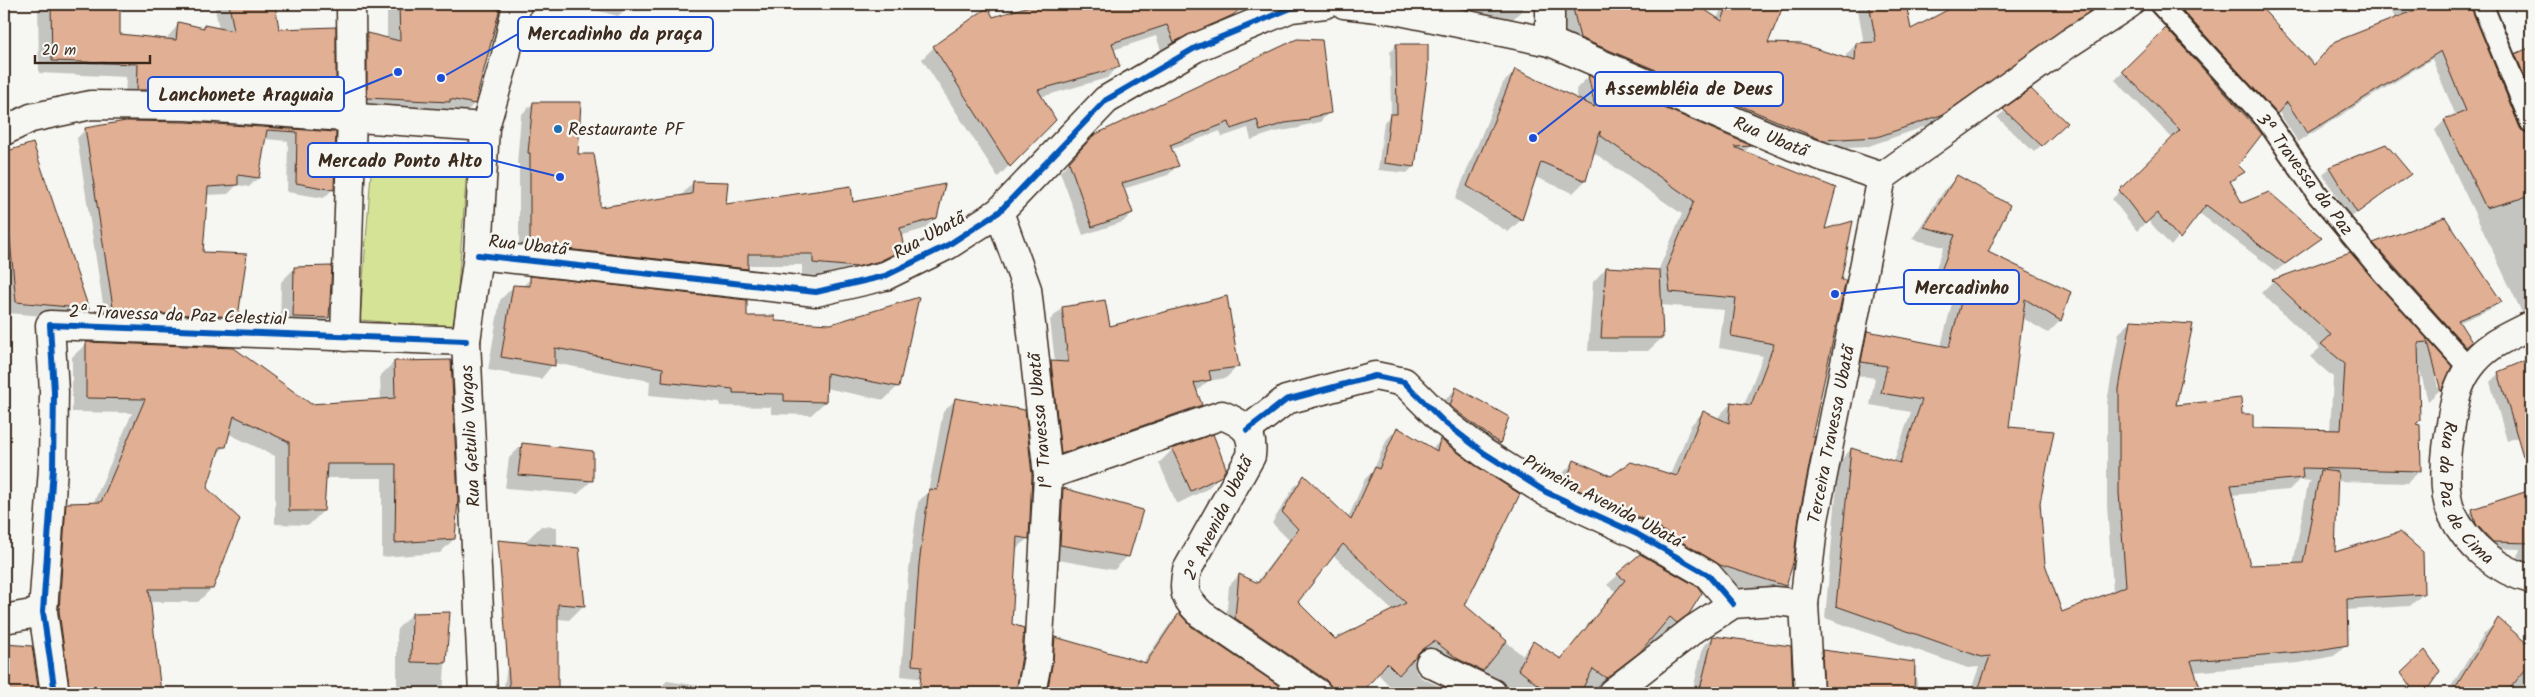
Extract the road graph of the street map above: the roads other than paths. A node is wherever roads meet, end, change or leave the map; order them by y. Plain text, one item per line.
1 (351, 4) edge
2 (516, 4) edge
3 (1324, 4) edge
4 (1344, 4) edge
5 (1550, 4) edge
6 (2129, 4) edge
7 (2160, 4) edge
8 (2482, 4) edge
9 (1550, 42) junction
10 (352, 117) junction
11 (2531, 123) edge
12 (485, 127) junction
13 (4, 131) edge
14 (1882, 177) junction
15 (999, 212) junction
16 (478, 255) junction
17 (2531, 325) edge
18 (344, 337) junction
19 (466, 341) junction
20 (2469, 368) junction
21 (1247, 430) junction
22 (1048, 475) junction
23 (2531, 579) edge
24 (1733, 604) junction
25 (1804, 604) junction
26 (43, 612) junction
27 (4, 619) edge
28 (1430, 663) dead end
29 (55, 693) edge
30 (483, 693) edge
31 (1031, 693) edge
32 (1317, 693) edge
33 (1492, 693) edge
34 (1612, 693) edge
35 (1809, 693) edge

1 - 10 street
2 - 12 street, Rua Getulio Vargas
3 - 15 street, Rua Ubatã
4 - 9 street, Rua Ubatã
5 - 9 street
6 - 14 street
7 - 20 lane, 3ª Travessa da Paz
8 - 11 lane
9 - 14 street, Rua Ubatã
10 - 12 street
10 - 13 street
10 - 18 street
12 - 16 street, Rua Getulio Vargas
14 - 25 street, Terceira Travessa Ubatã
15 - 16 street, Rua Ubatã
15 - 22 street, 1ª Travessa Ubatã
16 - 19 street, Rua Getulio Vargas
17 - 20 street, Rua da Paz de Cima
18 - 19 street, 2ª Travessa da Paz Celestial
18 - 26 street, 2ª Travessa da Paz Celestial
19 - 30 street, Rua Getulio Vargas
20 - 23 street, Rua da Paz de Cima
21 - 22 street, 2ª Avenida Ubatã
21 - 24 street, Primeira Avenida Ubatá
21 - 32 street, 2ª Avenida Ubatã
22 - 31 street, 1ª Travessa Ubatã
24 - 25 street
24 - 34 street
25 - 35 street, Terceira Travessa Ubatã
26 - 27 street
26 - 29 street, 2ª Travessa da Paz Celestial
28 - 33 street

